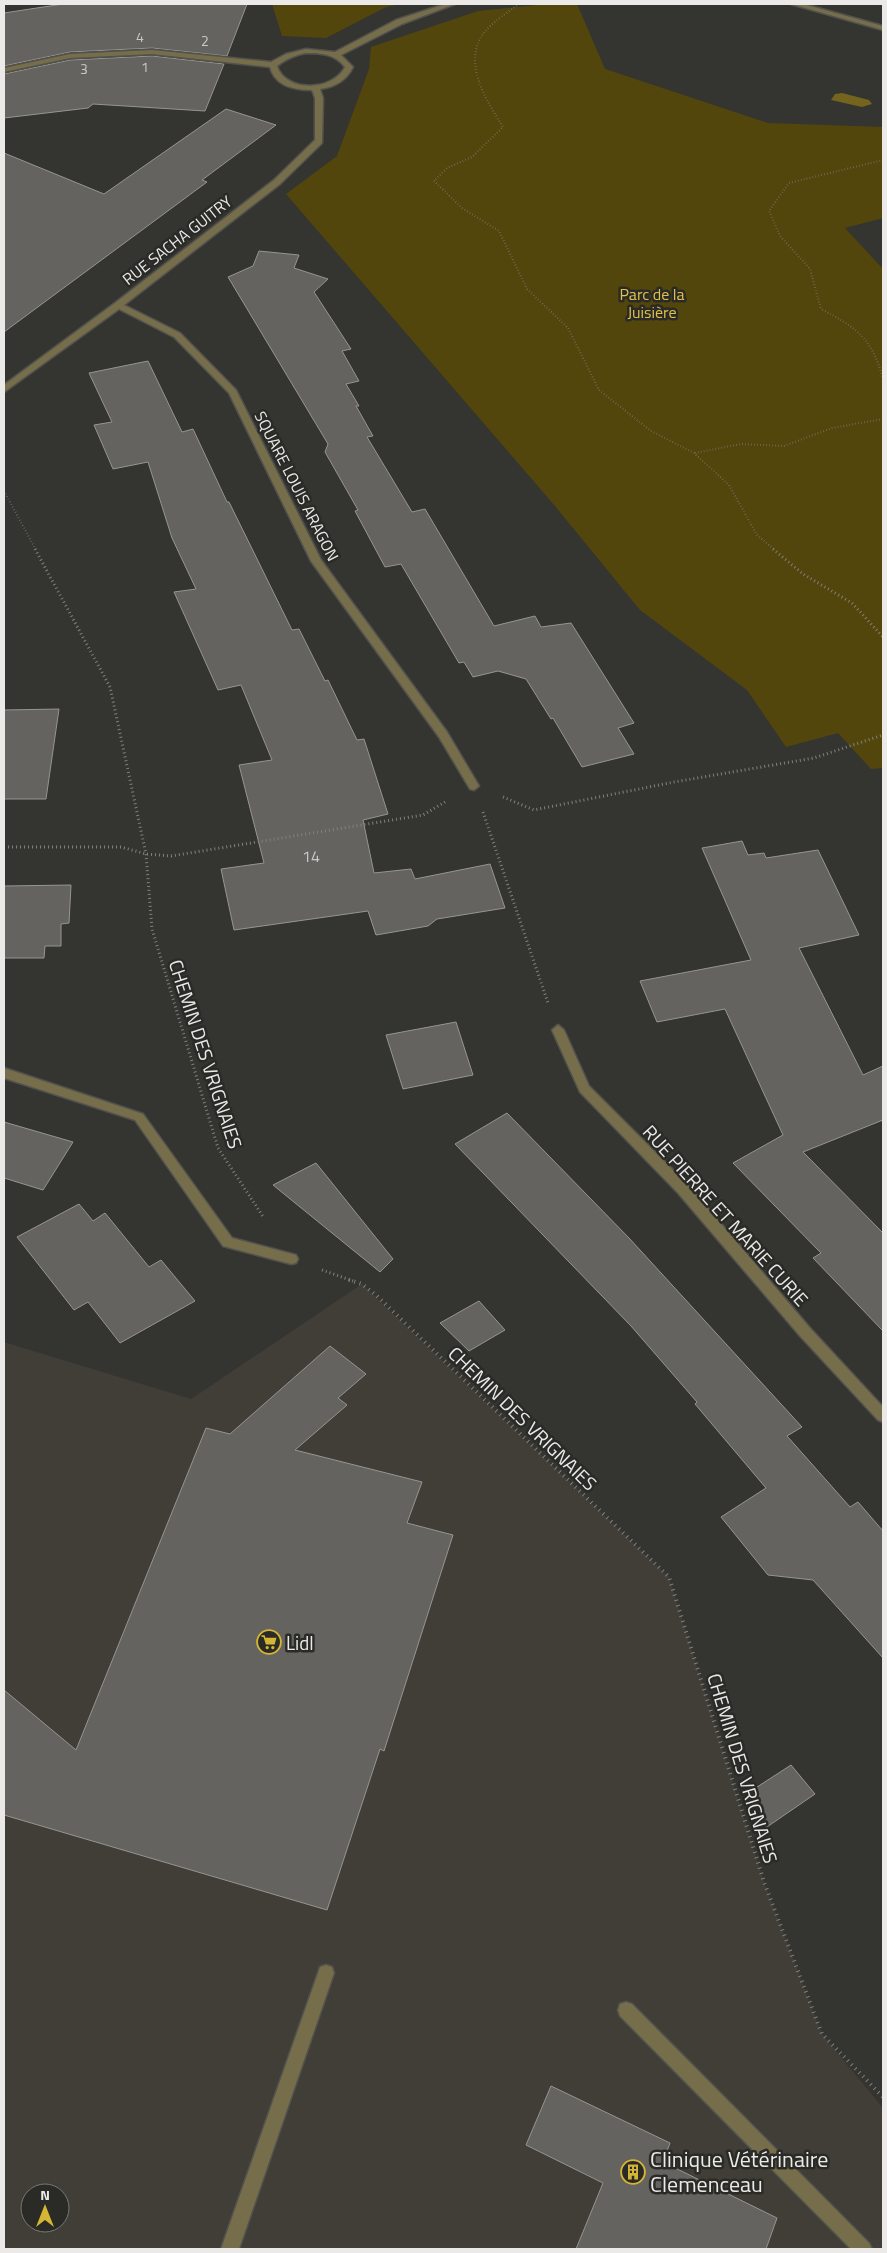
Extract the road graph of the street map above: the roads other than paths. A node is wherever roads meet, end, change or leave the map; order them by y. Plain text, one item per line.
1 (451, 4) edge
2 (795, 4) edge
3 (883, 28) edge
4 (336, 55) junction
5 (273, 65) junction
6 (4, 70) edge
7 (315, 88) junction
8 (118, 305) junction
9 (4, 389) edge
10 (474, 786) road end
11 (558, 1030) road end
12 (4, 1073) edge
13 (291, 1259) road end
14 (883, 1416) edge
15 (326, 1973) dead end
16 (626, 2010) dead end
17 (230, 2249) edge
18 (862, 2249) edge

1 - 4 street
2 - 3 street
4 - 5 street
4 - 7 street
5 - 6 street
5 - 7 street
7 - 8 street, RUE SACHA GUITRY
8 - 9 street, RUE SACHA GUITRY
8 - 10 street, SQUARE LOUIS ARAGON
11 - 14 street, RUE PIERRE ET MARIE CURIE
12 - 13 street
15 - 17 street
16 - 18 street

